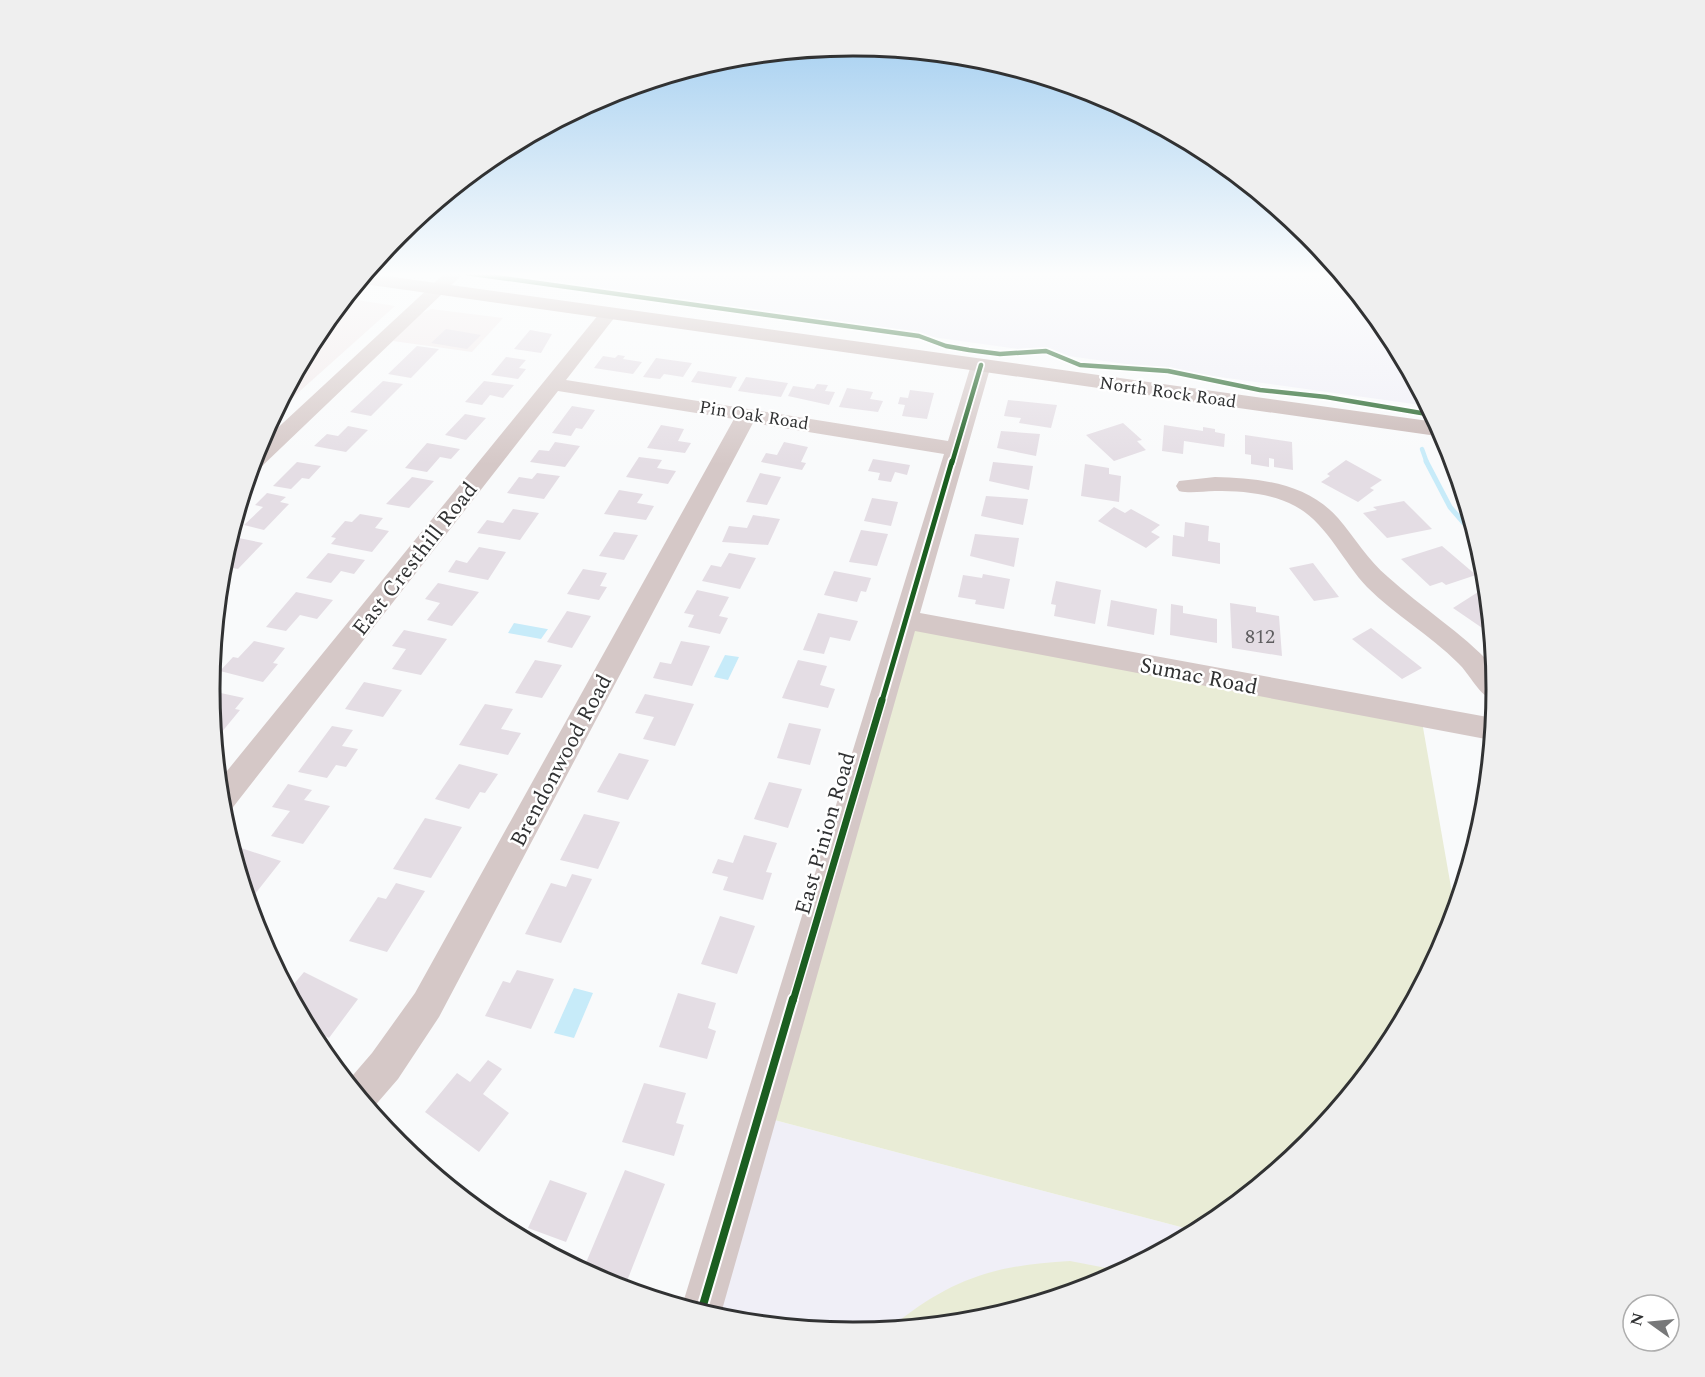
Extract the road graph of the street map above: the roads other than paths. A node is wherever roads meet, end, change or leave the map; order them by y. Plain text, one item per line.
1 (385, 337) edge
2 (590, 337) edge
3 (783, 337) edge
4 (981, 365) junction
5 (552, 384) junction
6 (747, 414) junction
7 (1429, 428) edge
8 (267, 449) edge
9 (956, 449) junction
10 (1187, 486) dead end
11 (906, 620) junction
12 (1485, 677) edge
13 (1484, 728) edge
14 (228, 791) edge
15 (363, 1090) edge
16 (704, 1303) edge

1 - 8 street
2 - 5 street, East Cresthill Road
3 - 4 main road, North Rock Road
4 - 7 main road, North Rock Road
4 - 9 street, East Pinion Road
5 - 6 street, Pin Oak Road
5 - 14 street, East Cresthill Road
6 - 9 street, Pin Oak Road
6 - 15 street, Brendonwood Road
9 - 11 street, East Pinion Road
10 - 12 street
11 - 13 street, Sumac Road
11 - 16 street, East Pinion Road

